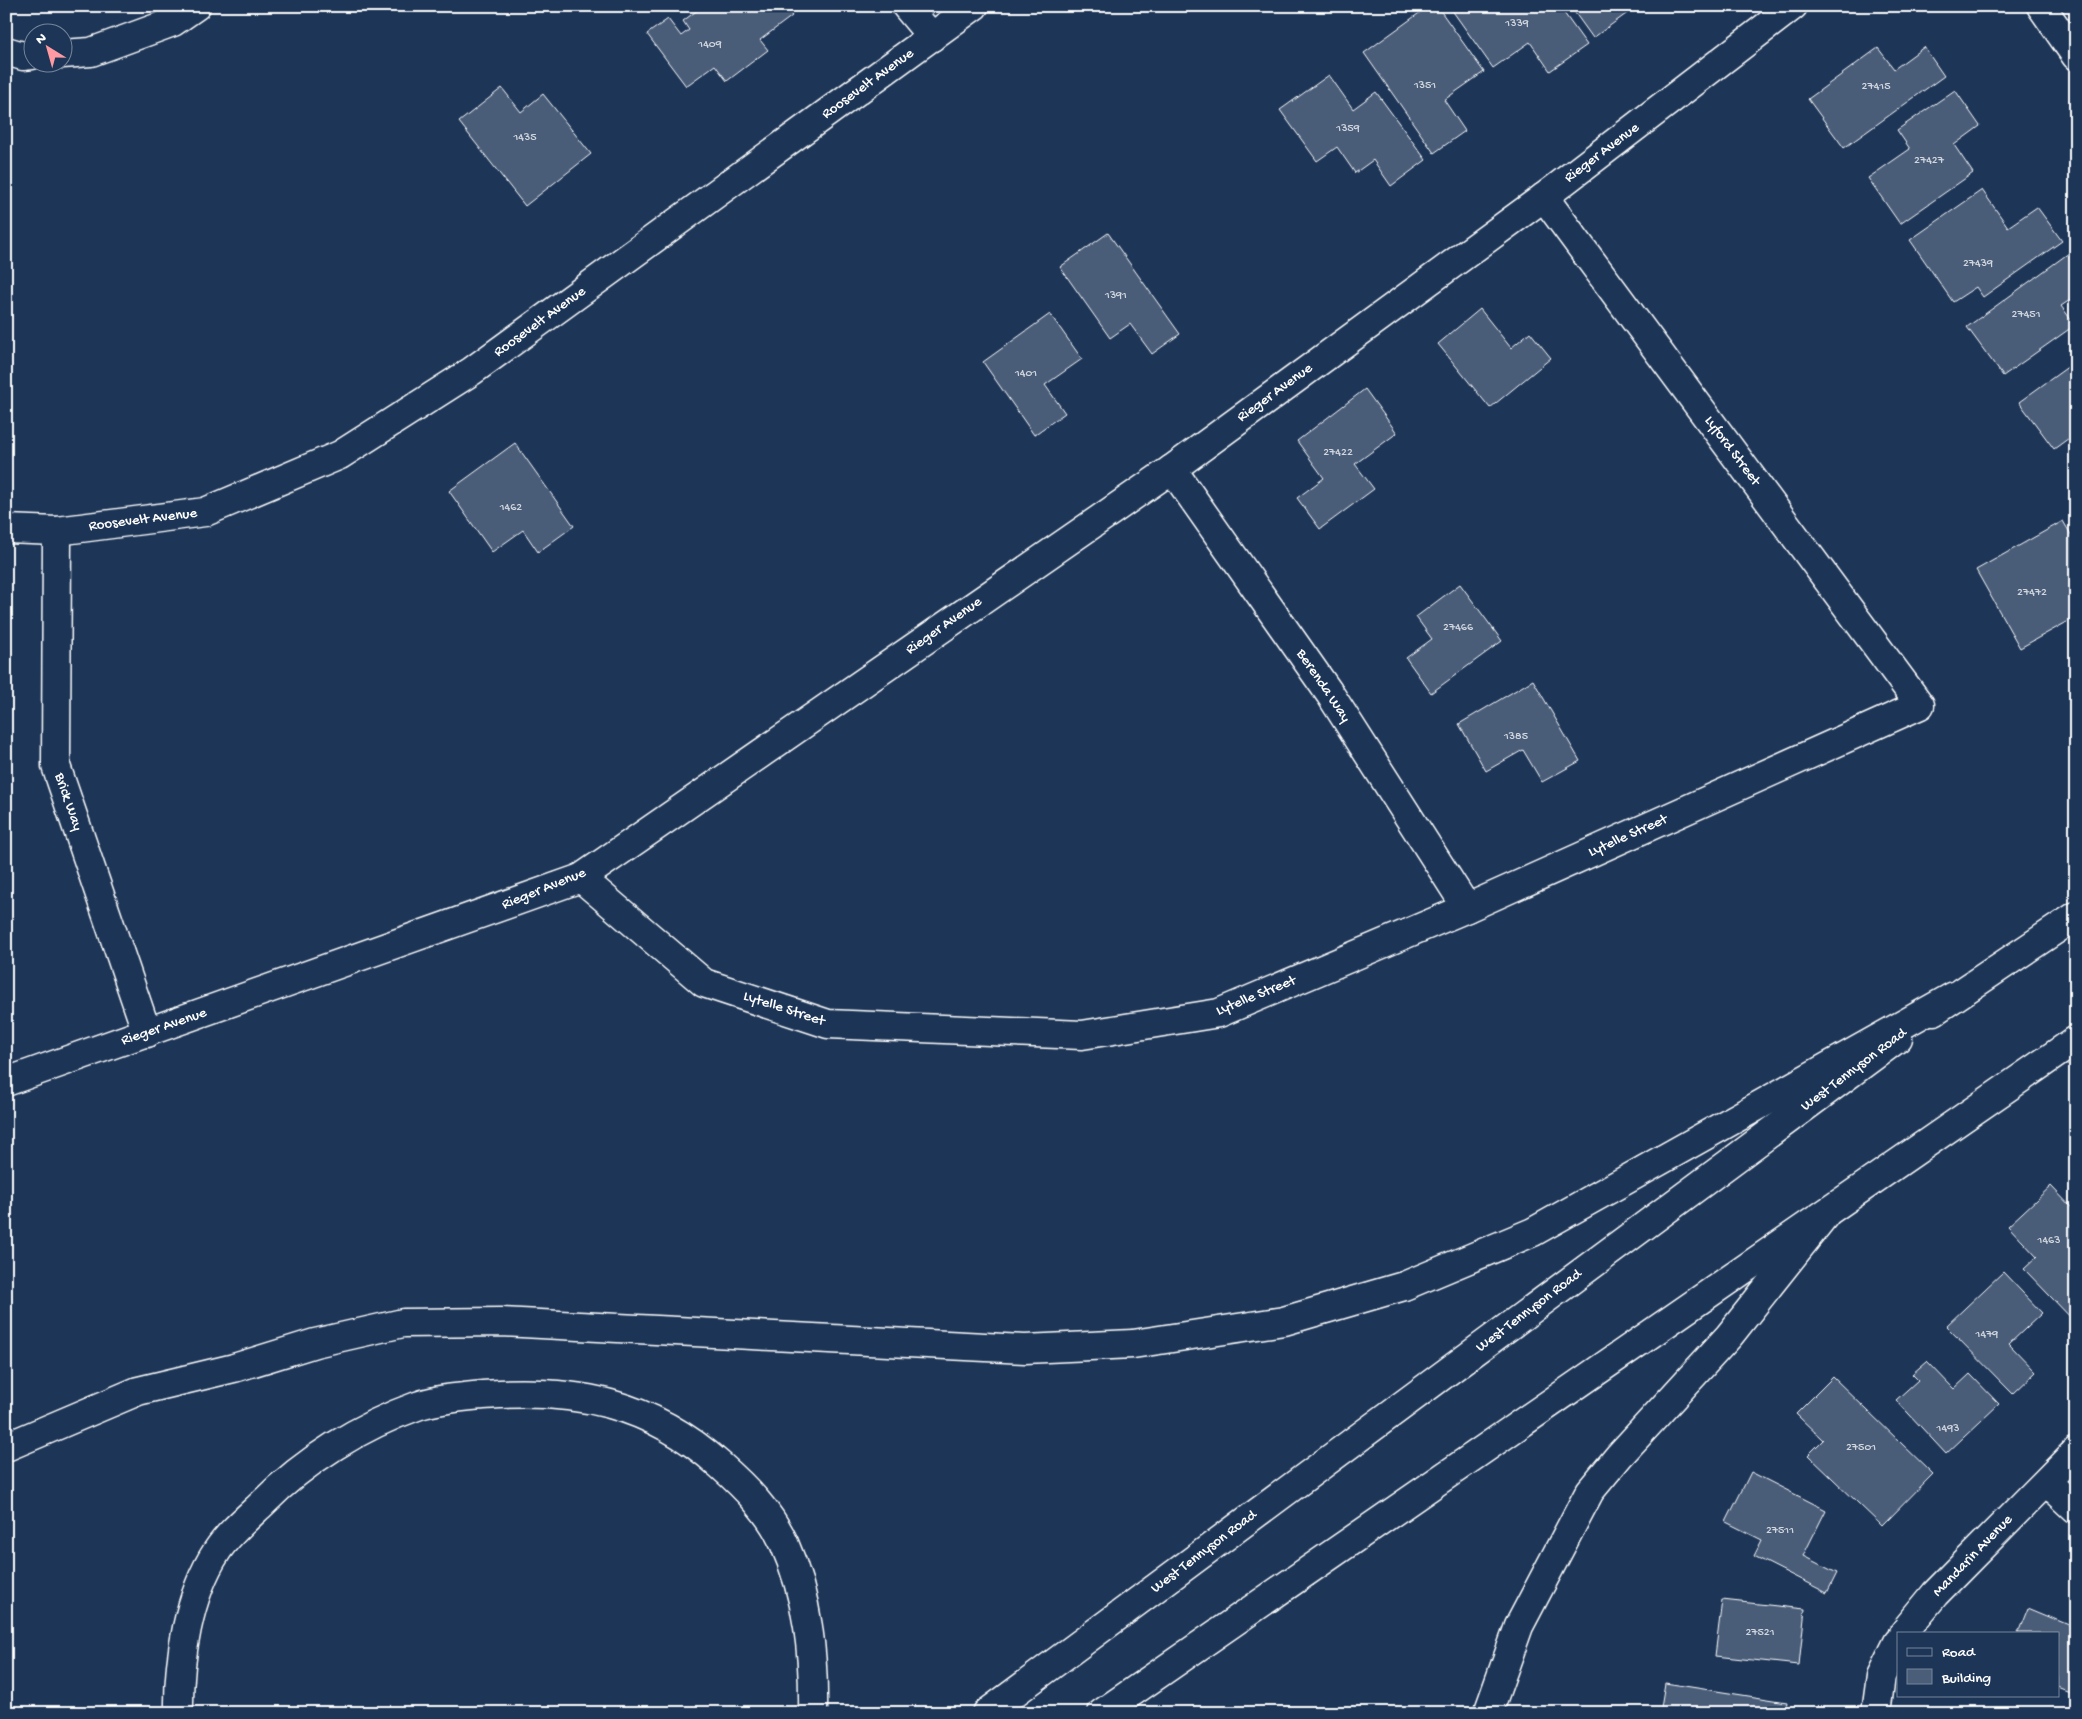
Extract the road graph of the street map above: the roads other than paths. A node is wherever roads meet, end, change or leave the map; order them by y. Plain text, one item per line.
1 (196, 6) edge
2 (906, 6) edge
3 (974, 6) edge
4 (1793, 6) edge
5 (2040, 6) edge
6 (932, 37) junction
7 (6, 51) edge
8 (72, 53) edge
9 (22, 56) edge
10 (2076, 56) edge
11 (1544, 197) junction
12 (1172, 469) junction
13 (6, 529) edge
14 (57, 531) junction
15 (1920, 705) joint
16 (581, 878) junction
17 (1467, 908) junction
18 (2076, 916) edge
19 (1954, 996) junction
20 (147, 1033) junction
21 (2076, 1040) edge
22 (6, 1082) edge
23 (1824, 1215) junction
24 (6, 1447) edge
25 (2076, 1451) edge
26 (2047, 1482) junction
27 (2076, 1509) edge
28 (1904, 1632) edge
29 (1897, 1644) edge
30 (179, 1713) edge
31 (813, 1713) edge
32 (987, 1713) edge
33 (1102, 1713) edge
34 (1488, 1713) edge
35 (1876, 1713) edge

1 - 8 main road
2 - 6 main road
3 - 6 main road, Roosevelt Avenue
4 - 11 main road, Rieger Avenue
5 - 10 main road
6 - 14 main road, Roosevelt Avenue
7 - 9 main road
11 - 12 main road, Rieger Avenue
11 - 15 main road, Lyford Street
12 - 16 main road, Rieger Avenue
12 - 17 main road, Berenda Way
13 - 14 main road, Roosevelt Avenue
14 - 20 main road, Brick Way
15 - 17 main road, Lytelle Street
16 - 17 main road, Lytelle Street
16 - 20 main road, Rieger Avenue
18 - 19 main road, West Tennyson Road
19 - 24 main road
19 - 32 main road, West Tennyson Road
20 - 22 main road, Rieger Avenue
21 - 23 main road
23 - 33 main road
23 - 34 main road
25 - 26 main road, Mandarin Avenue
26 - 27 main road
26 - 28 main road, Mandarin Avenue
29 - 35 main road
30 - 31 main road

